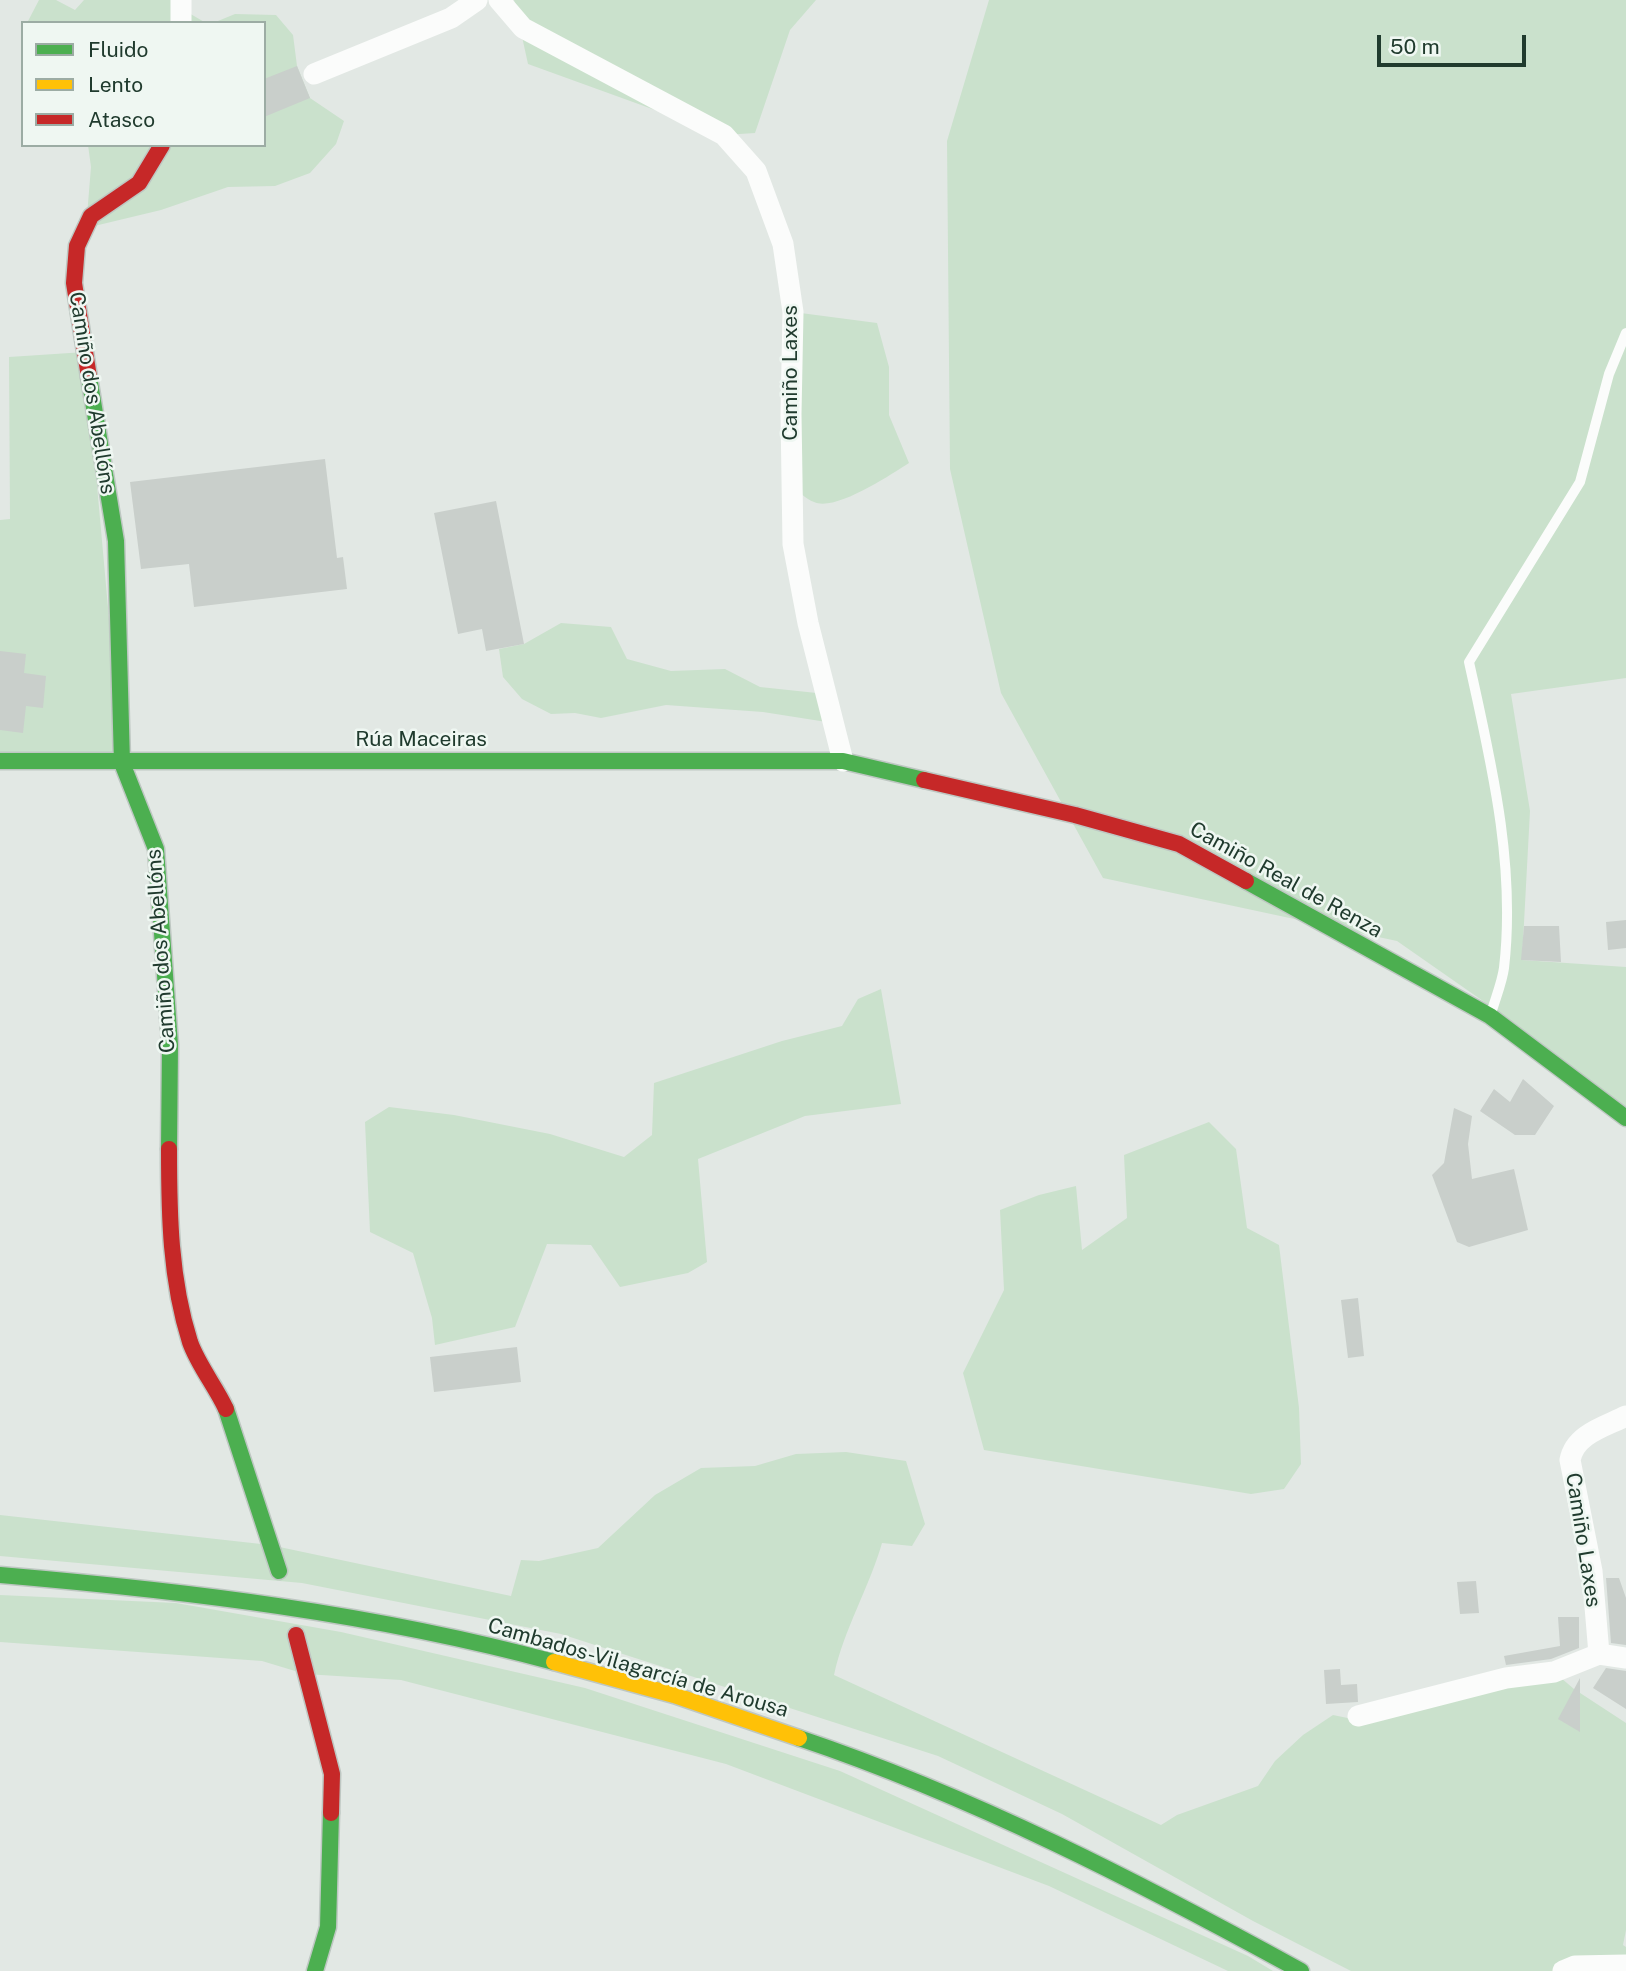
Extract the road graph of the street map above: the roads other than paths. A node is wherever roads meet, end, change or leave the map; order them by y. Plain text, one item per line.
1 (181, 0) edge
2 (477, 0) edge
3 (499, 0) edge
4 (181, 21) edge
5 (314, 74) dead end
6 (161, 147) edge
7 (1626, 333) edge
8 (0, 761) edge
9 (843, 761) junction
10 (122, 763) junction
11 (1490, 1016) junction
12 (1626, 1118) edge
13 (1626, 1416) edge
14 (279, 1571) dead end
15 (0, 1575) edge
16 (296, 1635) dead end
17 (1599, 1654) junction
18 (1626, 1658) edge
19 (1358, 1716) dead end
20 (1626, 1965) edge
21 (315, 1971) edge
22 (1301, 1971) edge
23 (1563, 1971) edge

1 - 4 street
2 - 5 street
3 - 9 street, Camiño Laxes
6 - 10 main road, Camiño dos Abellóns
7 - 11 lane
8 - 10 main road, Rúa Maceiras
9 - 10 main road, Rúa Maceiras
9 - 11 main road, Camiño Real de Renza
10 - 14 main road, Camiño dos Abellóns
11 - 12 main road, Camiño Real de Renza
13 - 17 street, Camiño Laxes
15 - 22 main road, Cambados-Vilagarcía de Arousa
16 - 21 main road
17 - 18 street
17 - 19 street
20 - 23 street

